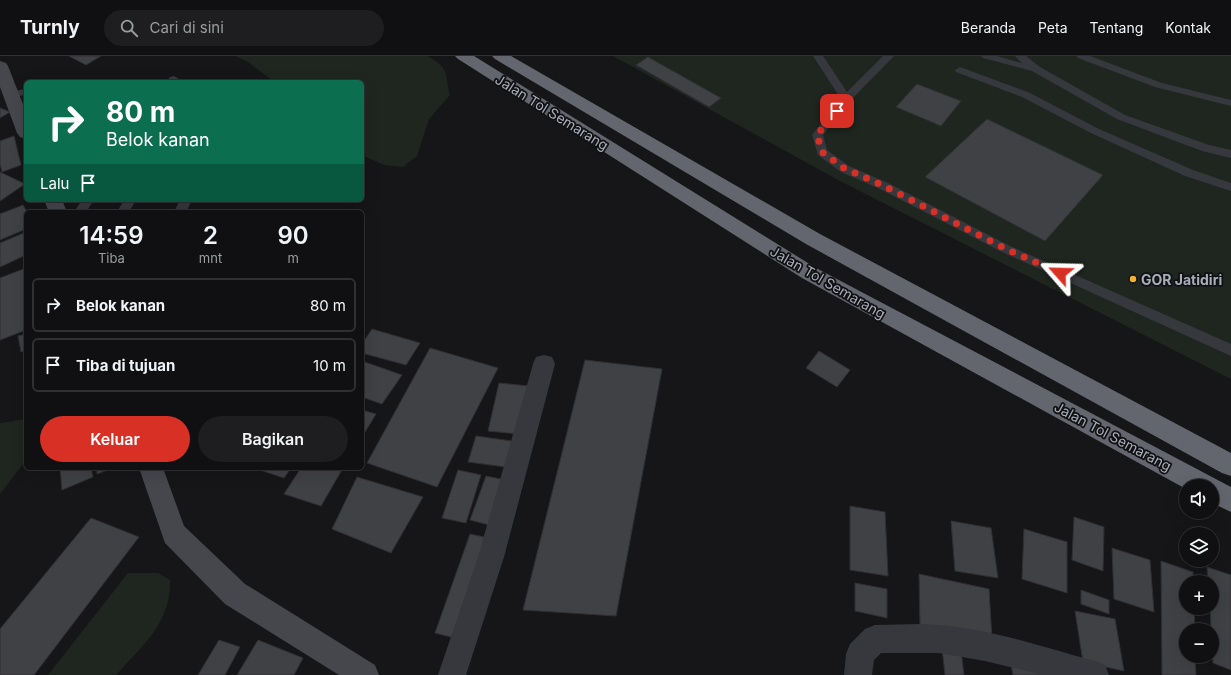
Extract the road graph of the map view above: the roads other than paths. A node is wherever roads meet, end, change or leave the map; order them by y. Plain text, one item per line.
1 (463, 56) edge
2 (500, 56) edge
3 (818, 56) edge
4 (889, 56) edge
5 (986, 56) edge
6 (1020, 56) edge
7 (1081, 56) edge
8 (0, 66) edge
9 (1036, 69) junction
10 (960, 70) dead end
11 (18, 93) edge
12 (846, 99) junction
13 (1231, 103) edge
14 (24, 123) edge
15 (1231, 154) edge
16 (1231, 187) edge
17 (1231, 350) edge
18 (544, 364) dead end
19 (1231, 465) edge
20 (152, 470) edge
21 (1192, 479) edge
22 (1219, 494) edge
23 (1231, 500) edge
24 (365, 675) edge
25 (452, 675) edge
26 (858, 675) edge
27 (1095, 675) edge

1 - 21 highway, Jalan Tol Semarang
2 - 19 highway, Jalan Tol Semarang
3 - 12 lane
4 - 12 lane
5 - 9 lane
6 - 9 lane
7 - 13 lane
8 - 11 main road
9 - 15 lane
10 - 16 lane
11 - 14 main road
12 - 17 lane
18 - 25 street
20 - 24 main road
22 - 23 highway
26 - 27 street

